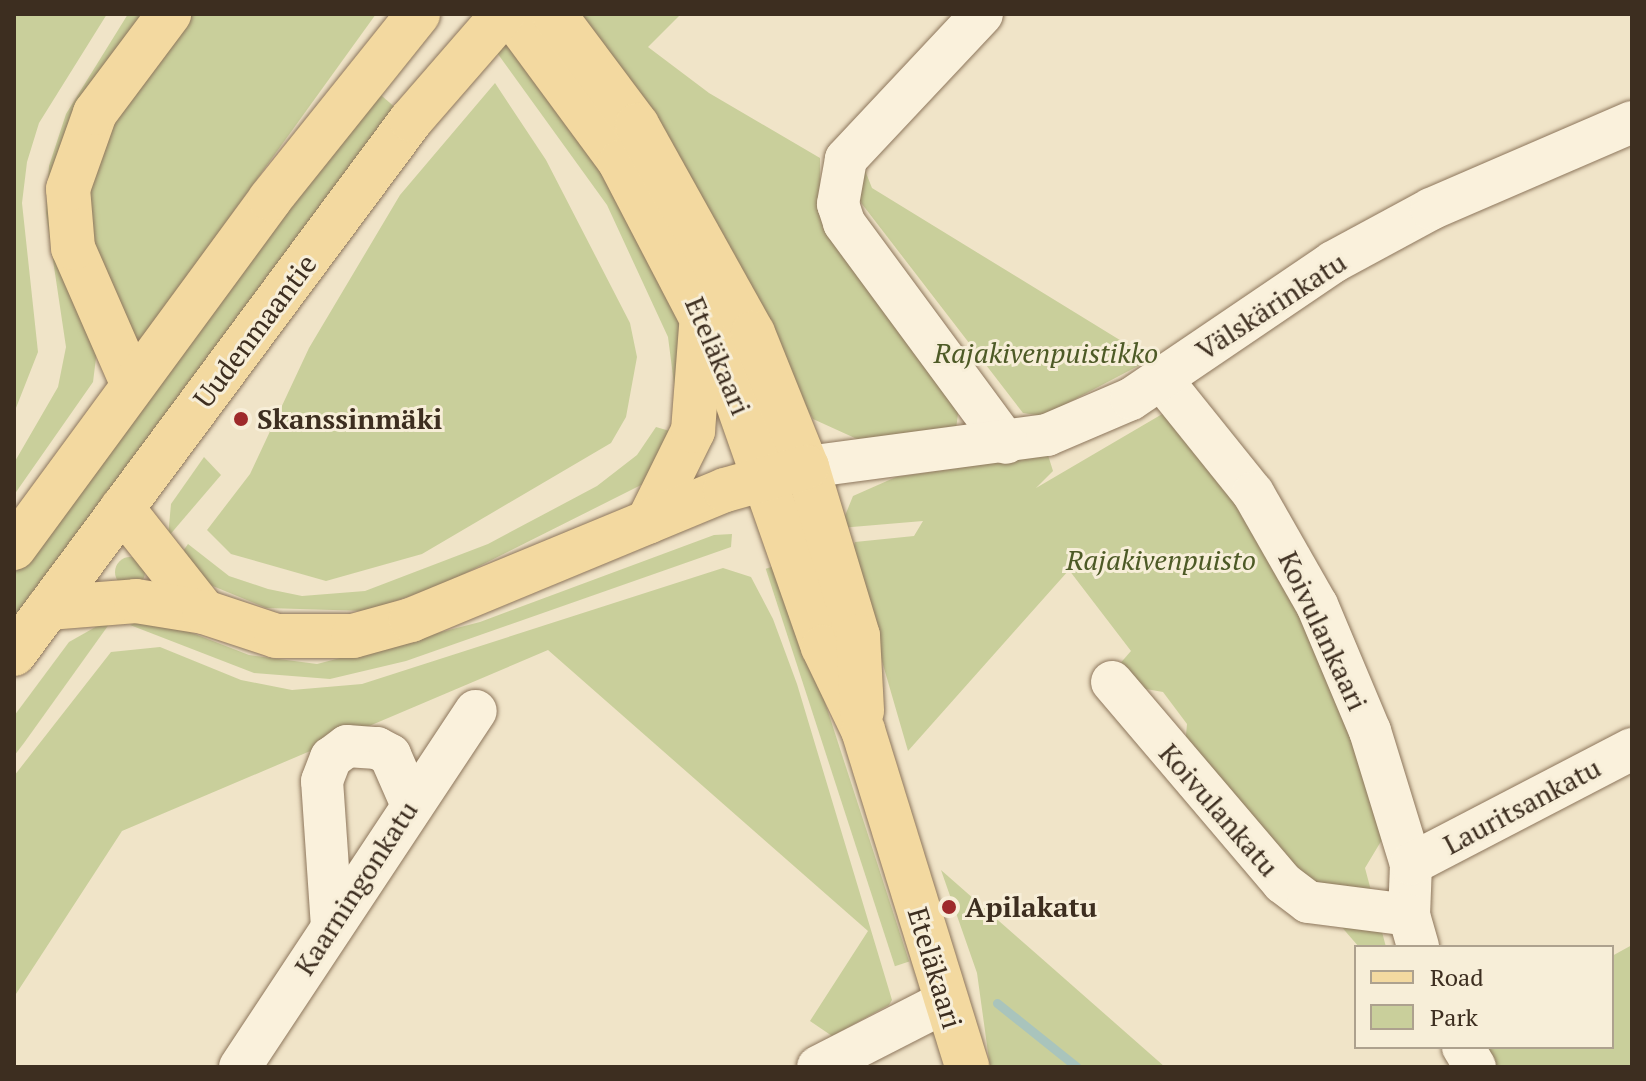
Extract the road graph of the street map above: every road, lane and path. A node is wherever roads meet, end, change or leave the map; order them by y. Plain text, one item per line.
1 (169, 14) edge
2 (418, 14) edge
3 (503, 14) edge
4 (511, 14) edge
5 (554, 14) edge
6 (982, 14) edge
7 (1632, 122) edge
8 (701, 312) junction
9 (1162, 380) junction
10 (132, 383) junction
11 (1006, 443) junction
12 (786, 471) junction
13 (122, 508) junction
14 (648, 522) junction
15 (14, 548) edge
16 (48, 608) junction
17 (204, 612) junction
18 (14, 654) edge
19 (1112, 682) dead end
20 (476, 711) dead end
21 (1632, 749) edge
22 (411, 803) junction
23 (1411, 864) junction
24 (332, 927) junction
25 (1414, 931) edge
26 (945, 1002) junction
27 (1464, 1049) edge
28 (240, 1067) edge
29 (818, 1067) edge
30 (967, 1067) edge
31 (1475, 1067) edge

1 - 10 main road
2 - 10 main road
3 - 13 main road, Uudenmaantie
4 - 8 main road, Eteläkaari
5 - 12 main road, Eteläkaari
6 - 11 street
7 - 9 street, Välskärinkatu
8 - 12 main road, Eteläkaari
8 - 14 main road
9 - 11 street, Välskärinkatu
9 - 23 street, Koivulankaari
10 - 15 main road
11 - 12 street, Välskärinkatu
12 - 14 main road
12 - 26 main road, Eteläkaari
13 - 16 main road, Uudenmaantie
13 - 17 main road
14 - 17 main road
16 - 17 main road
16 - 18 main road, Uudenmaantie
19 - 25 street, Koivulankatu
20 - 22 street, Kaarningonkatu
21 - 23 street, Lauritsankatu
22 - 24 street, Kaarningonkatu
22 - 24 street
23 - 25 street, Koivulankaari
24 - 28 street, Kaarningonkatu
26 - 29 street
26 - 30 main road, Eteläkaari
27 - 31 street

